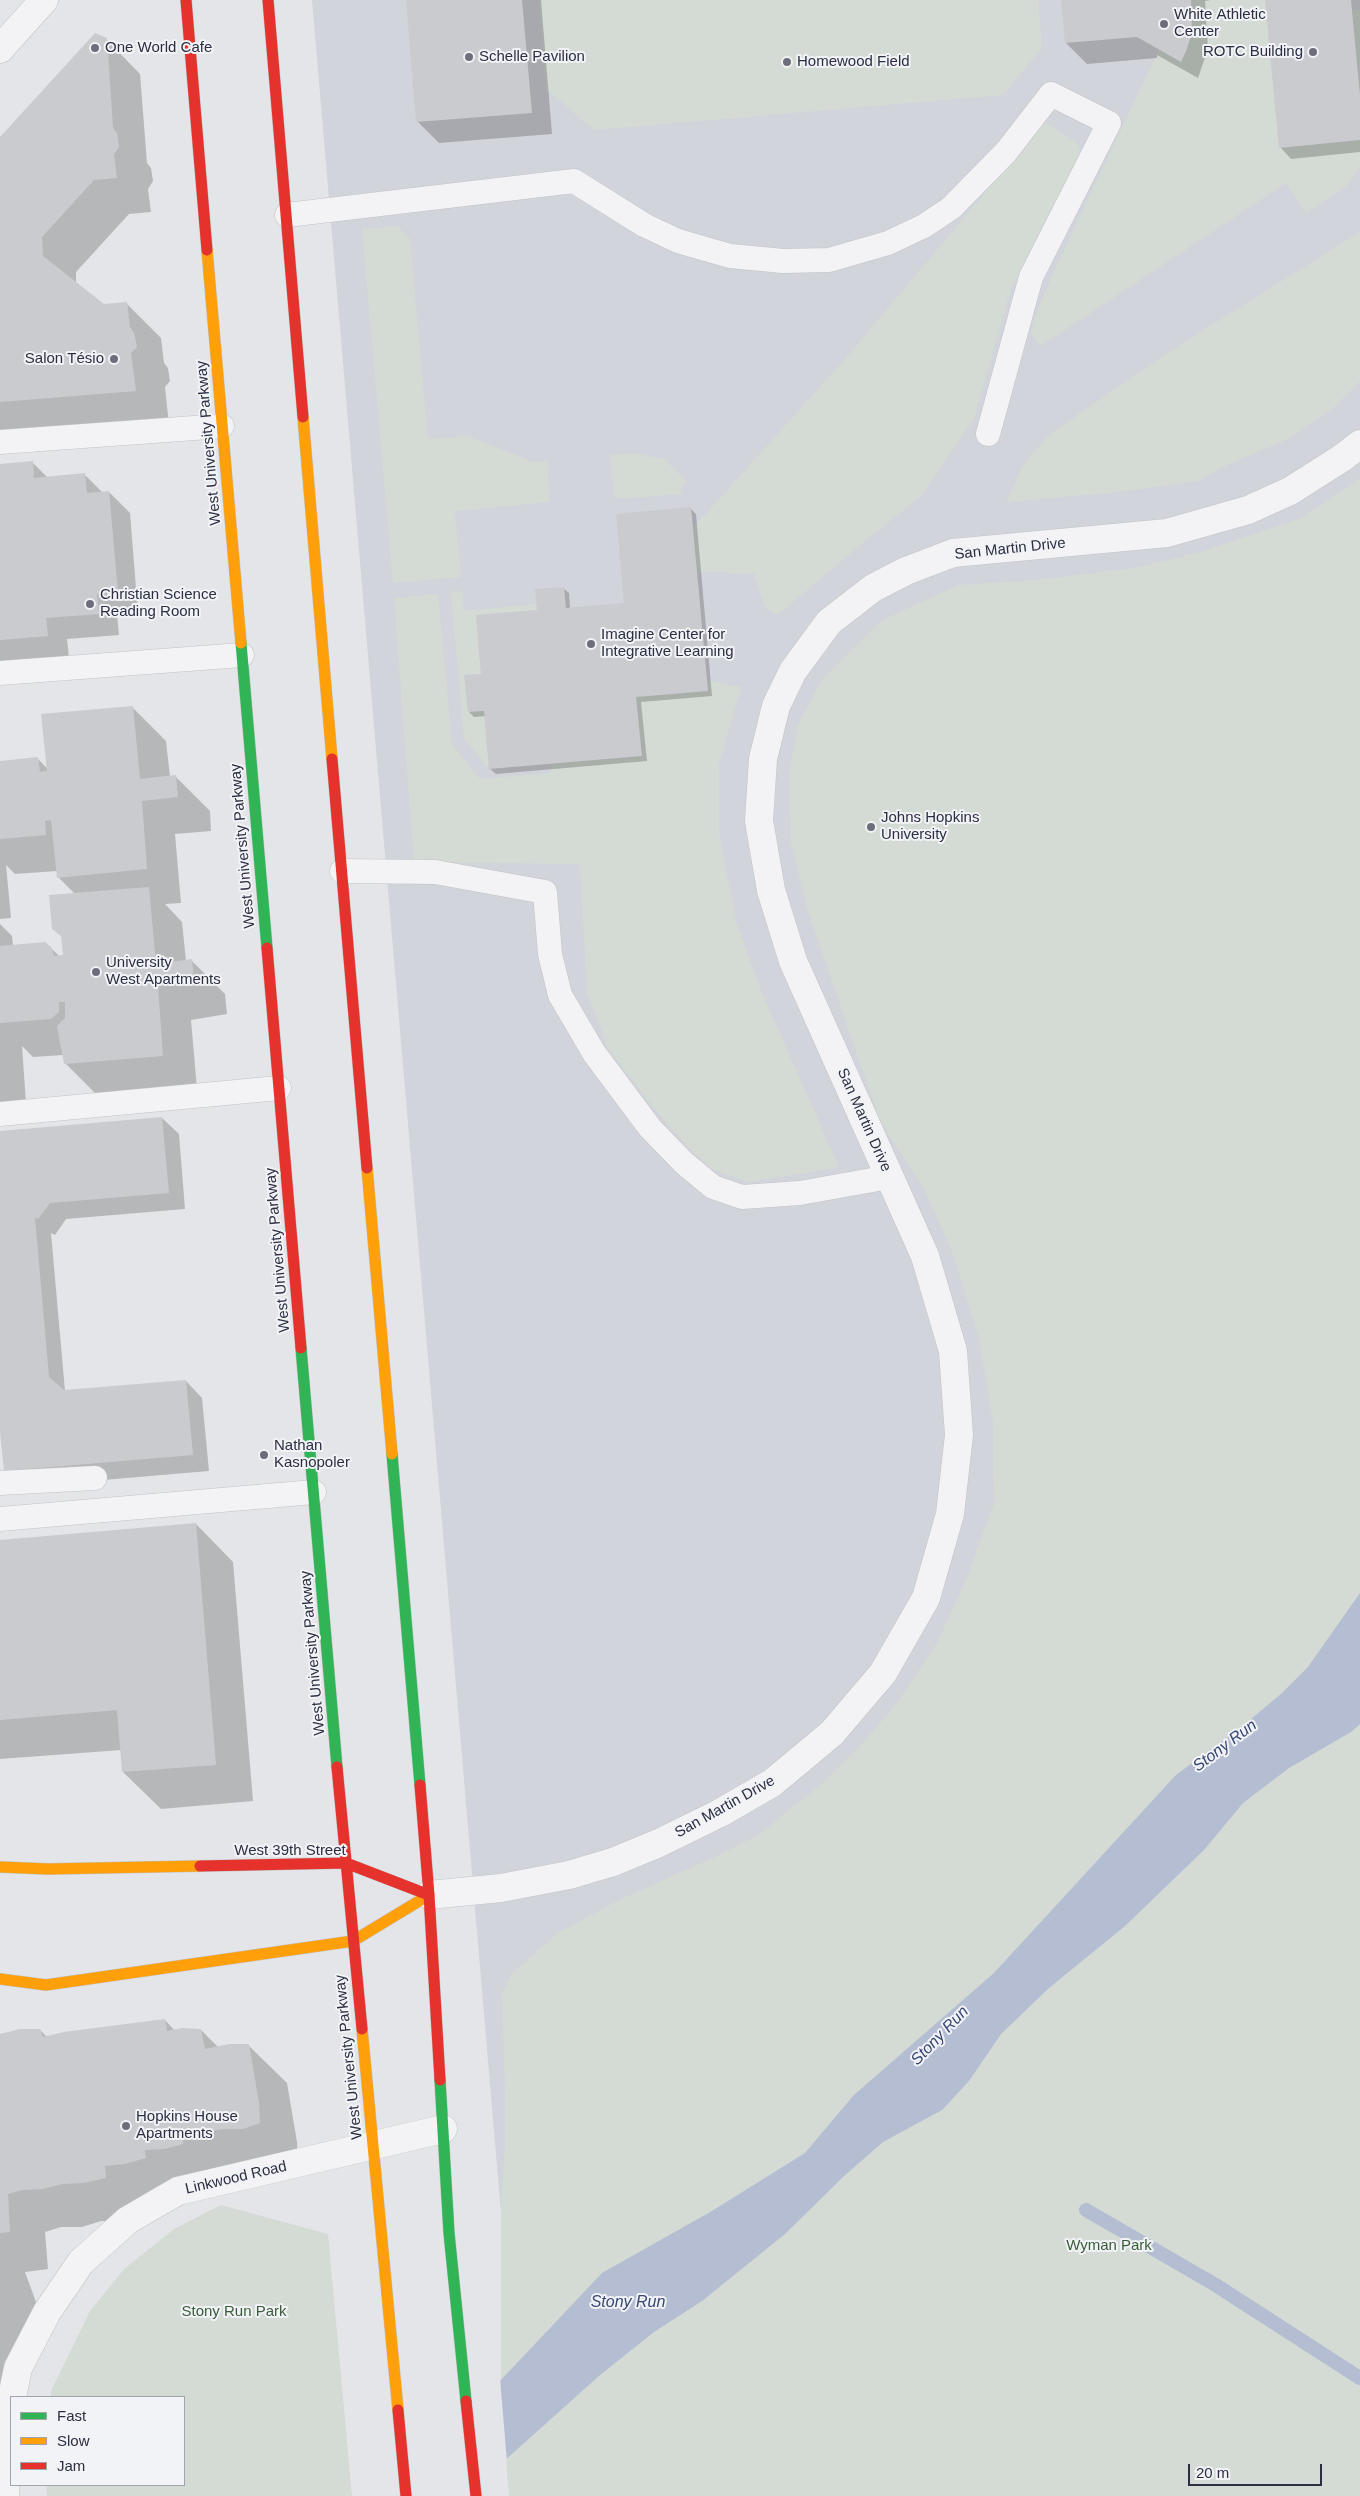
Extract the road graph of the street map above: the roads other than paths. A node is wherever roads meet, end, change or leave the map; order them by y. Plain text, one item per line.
1 (44, 0) edge
2 (186, 0) edge
3 (268, 0) edge
4 (0, 49) edge
5 (287, 215) junction
6 (222, 426) junction
7 (988, 434) dead end
8 (0, 442) edge
9 (1360, 444) edge
10 (242, 655) junction
11 (0, 673) edge
12 (342, 872) junction
13 (279, 1088) junction
14 (0, 1114) edge
15 (889, 1177) junction
16 (95, 1478) dead end
17 (0, 1484) edge
18 (314, 1492) junction
19 (0, 1519) edge
20 (346, 1863) junction
21 (0, 1866) edge
22 (429, 1895) junction
23 (353, 1941) junction
24 (0, 1979) edge
25 (443, 2129) junction
26 (373, 2145) junction
27 (12, 2396) edge
28 (10, 2407) edge
29 (5, 2496) edge
30 (406, 2496) edge
31 (476, 2496) edge

1 - 4 street
2 - 6 main road, West University Parkway
3 - 5 main road
5 - 7 lane
5 - 12 main road
6 - 8 lane
6 - 10 main road, West University Parkway
9 - 15 street, San Martin Drive
10 - 11 lane
10 - 13 main road, West University Parkway
12 - 15 lane
12 - 22 main road
13 - 14 lane
13 - 18 main road, West University Parkway
15 - 22 street, San Martin Drive
16 - 17 lane
18 - 19 lane
18 - 20 main road, West University Parkway
20 - 21 main road, West 39th Street
20 - 22 main road, West 39th Street
20 - 23 main road, West University Parkway
22 - 23 main road
22 - 25 main road
23 - 24 main road
23 - 26 main road, West University Parkway
25 - 26 street, Linkwood Road
25 - 31 main road
26 - 27 street, Linkwood Road
26 - 30 main road, West University Parkway
28 - 29 street

